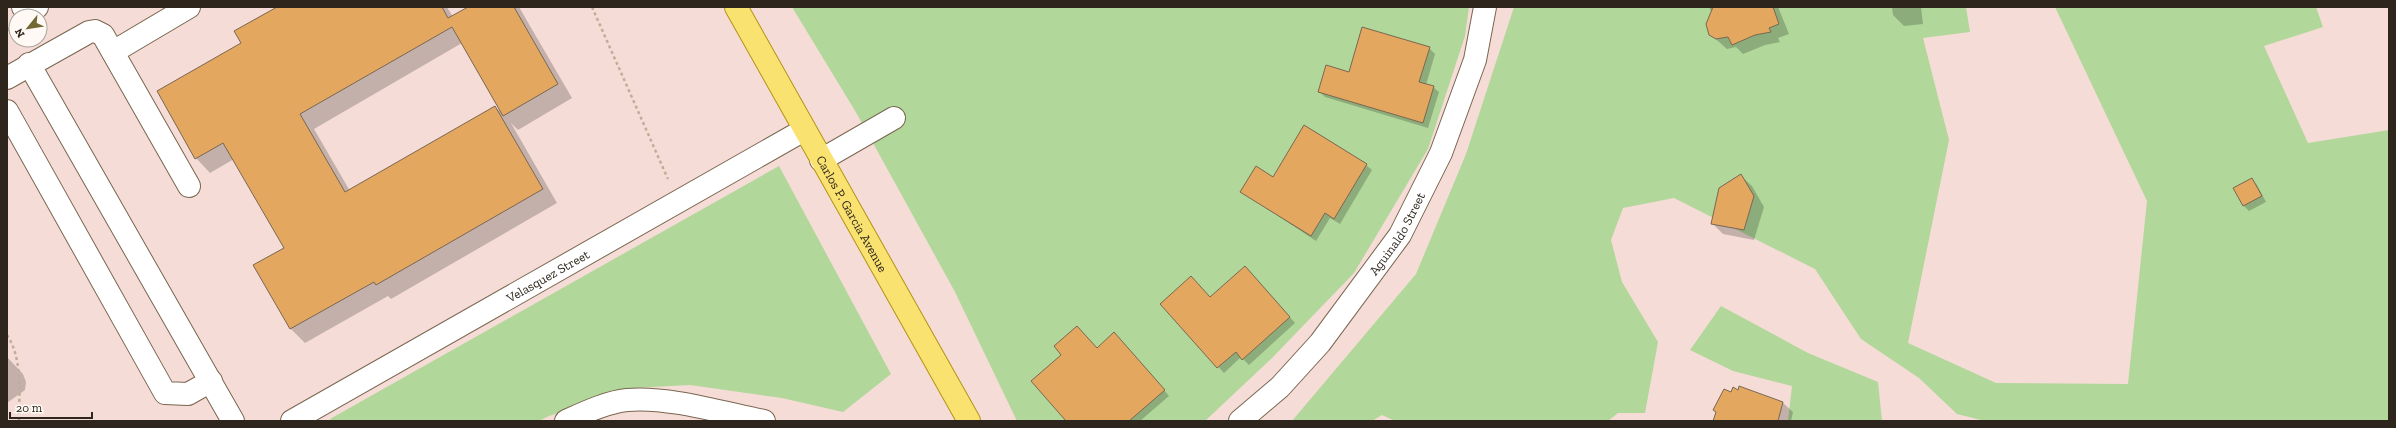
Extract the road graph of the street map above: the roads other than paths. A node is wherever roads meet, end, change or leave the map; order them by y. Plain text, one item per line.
1 (23, 7) edge
2 (36, 7) edge
3 (189, 7) edge
4 (736, 7) edge
5 (1485, 7) edge
6 (113, 52) junction
7 (29, 64) junction
8 (7, 78) edge
9 (7, 111) edge
10 (894, 118) dead end
11 (804, 130) junction
12 (821, 160) junction
13 (189, 186) dead end
14 (211, 381) junction
15 (233, 421) edge
16 (292, 421) edge
17 (566, 421) edge
18 (764, 421) edge
19 (969, 421) edge
20 (1240, 421) edge

1 - 2 street
3 - 6 street
4 - 11 main road, Carlos P. Garcia Avenue
5 - 20 street, Aguinaldo Street
6 - 7 street
6 - 13 street
7 - 8 street
7 - 14 street
9 - 14 street
10 - 12 street
11 - 12 main road, Carlos P. Garcia Avenue
11 - 16 street, Velasquez Street
12 - 19 main road, Carlos P. Garcia Avenue
14 - 15 street
17 - 18 street

